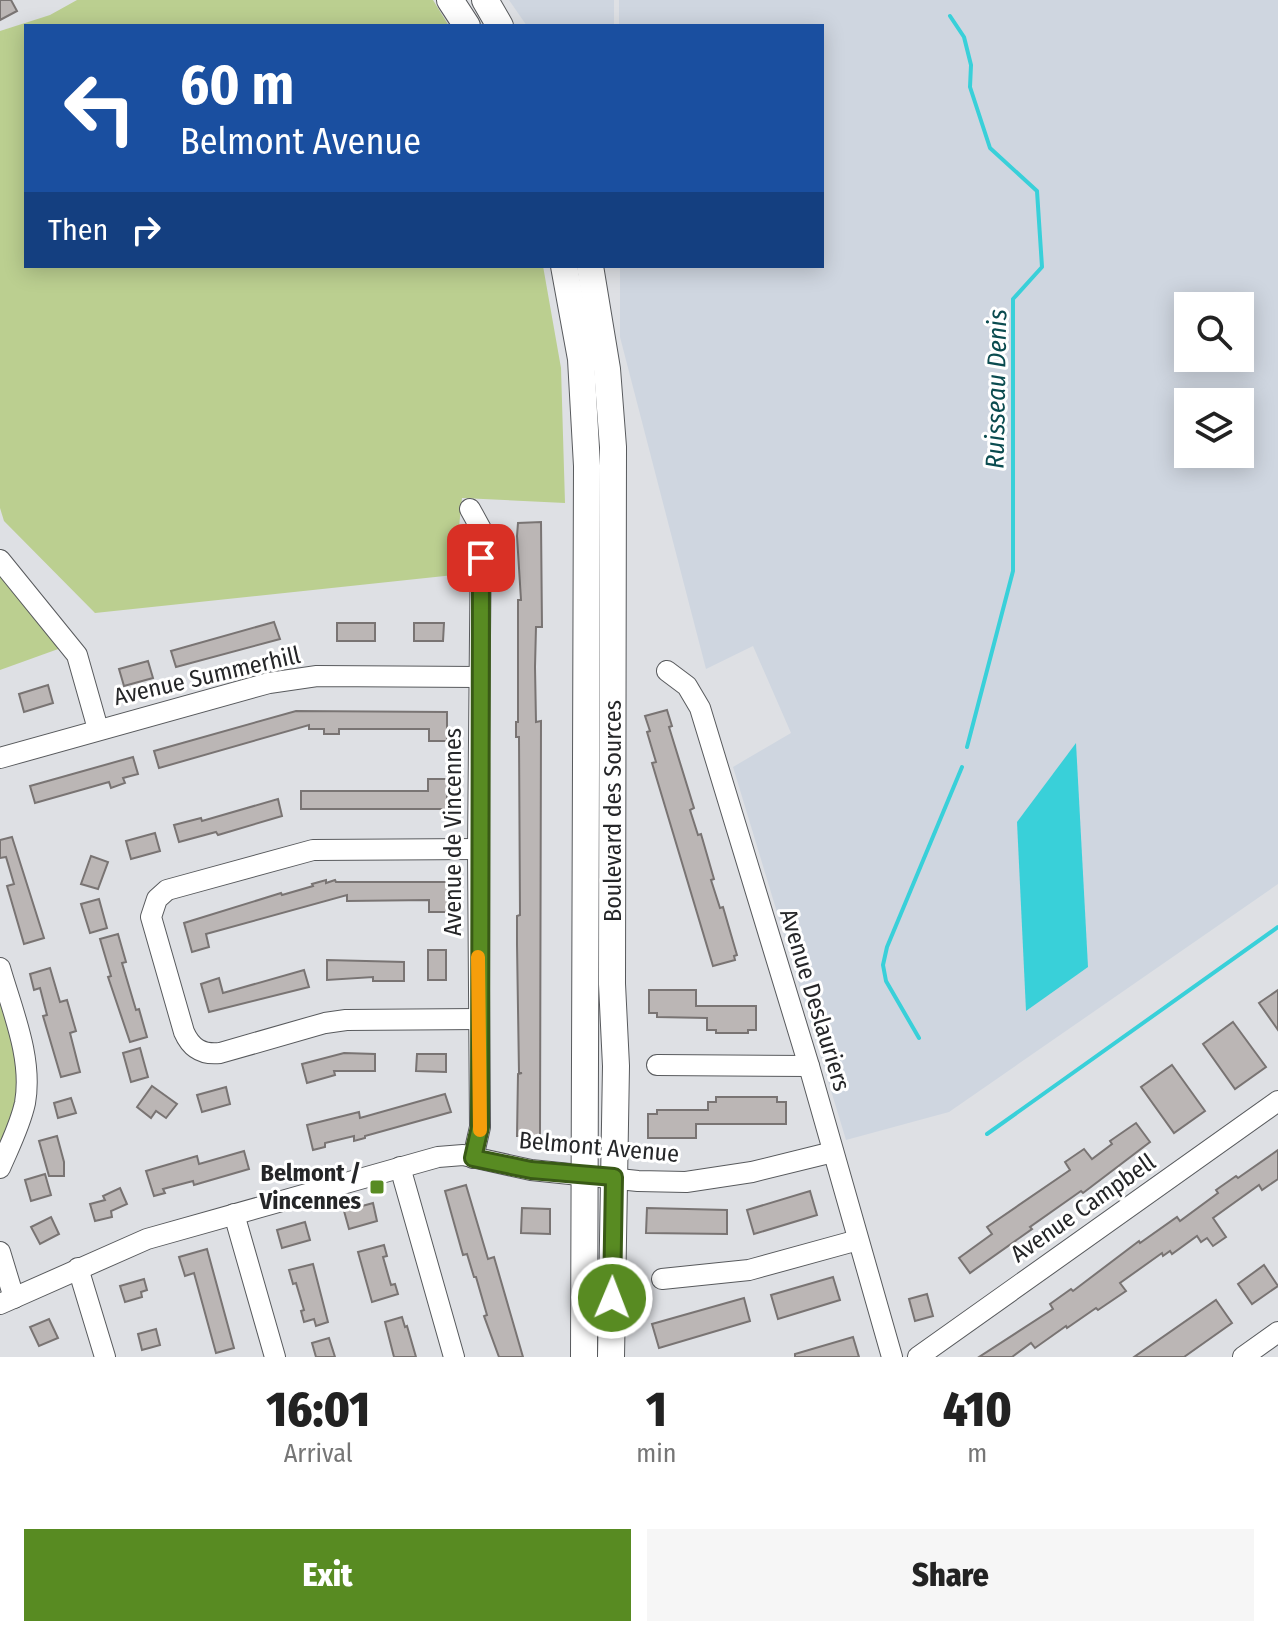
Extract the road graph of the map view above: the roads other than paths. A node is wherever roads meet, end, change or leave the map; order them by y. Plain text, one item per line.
1 (450, 0) edge
2 (485, 0) edge
3 (466, 24) edge
4 (499, 24) edge
5 (564, 268) edge
6 (590, 268) edge
7 (470, 509) dead end
8 (0, 560) edge
9 (667, 671) dead end
10 (479, 677) junction
11 (98, 729) junction
12 (0, 758) edge
13 (478, 849) junction
14 (0, 968) edge
15 (479, 1019) junction
16 (657, 1065) dead end
17 (809, 1066) junction
18 (1278, 1101) edge
19 (833, 1152) junction
20 (473, 1158) junction
21 (400, 1167) junction
22 (0, 1168) edge
23 (584, 1174) junction
24 (614, 1177) junction
25 (234, 1214) junction
26 (858, 1240) junction
27 (0, 1252) edge
28 (78, 1268) junction
29 (662, 1279) dead end
30 (7, 1301) edge
31 (1278, 1332) edge
32 (105, 1357) edge
33 (275, 1357) edge
34 (454, 1357) edge
35 (584, 1357) edge
36 (611, 1357) edge
37 (892, 1357) edge
38 (918, 1357) edge
39 (1243, 1357) edge

1 - 3 main road
2 - 4 main road
5 - 23 main road, Boulevard des Sources
6 - 24 main road, Boulevard des Sources
7 - 10 street, Avenue de Vincennes
8 - 11 street
9 - 17 street, Avenue Deslauriers
10 - 11 street, Avenue Summerhill
10 - 13 street, Avenue de Vincennes
11 - 12 street, Avenue Summerhill
13 - 15 street, Avenue de Vincennes
13 - 15 street
14 - 22 street
15 - 20 street, Avenue de Vincennes
16 - 17 street
17 - 19 street, Avenue Deslauriers
18 - 38 street, Avenue Campbell
19 - 24 street, Belmont Avenue
19 - 26 street, Avenue Deslauriers
20 - 21 street, Belmont Avenue
20 - 23 street, Belmont Avenue
21 - 25 street, Belmont Avenue
21 - 34 street
23 - 24 street, Belmont Avenue
23 - 35 main road, Boulevard des Sources
24 - 36 main road, Boulevard des Sources
25 - 28 street, Belmont Avenue
25 - 33 street
26 - 29 street
26 - 37 street, Avenue Deslauriers
27 - 30 street
28 - 30 street, Belmont Avenue
28 - 32 street
31 - 39 street

